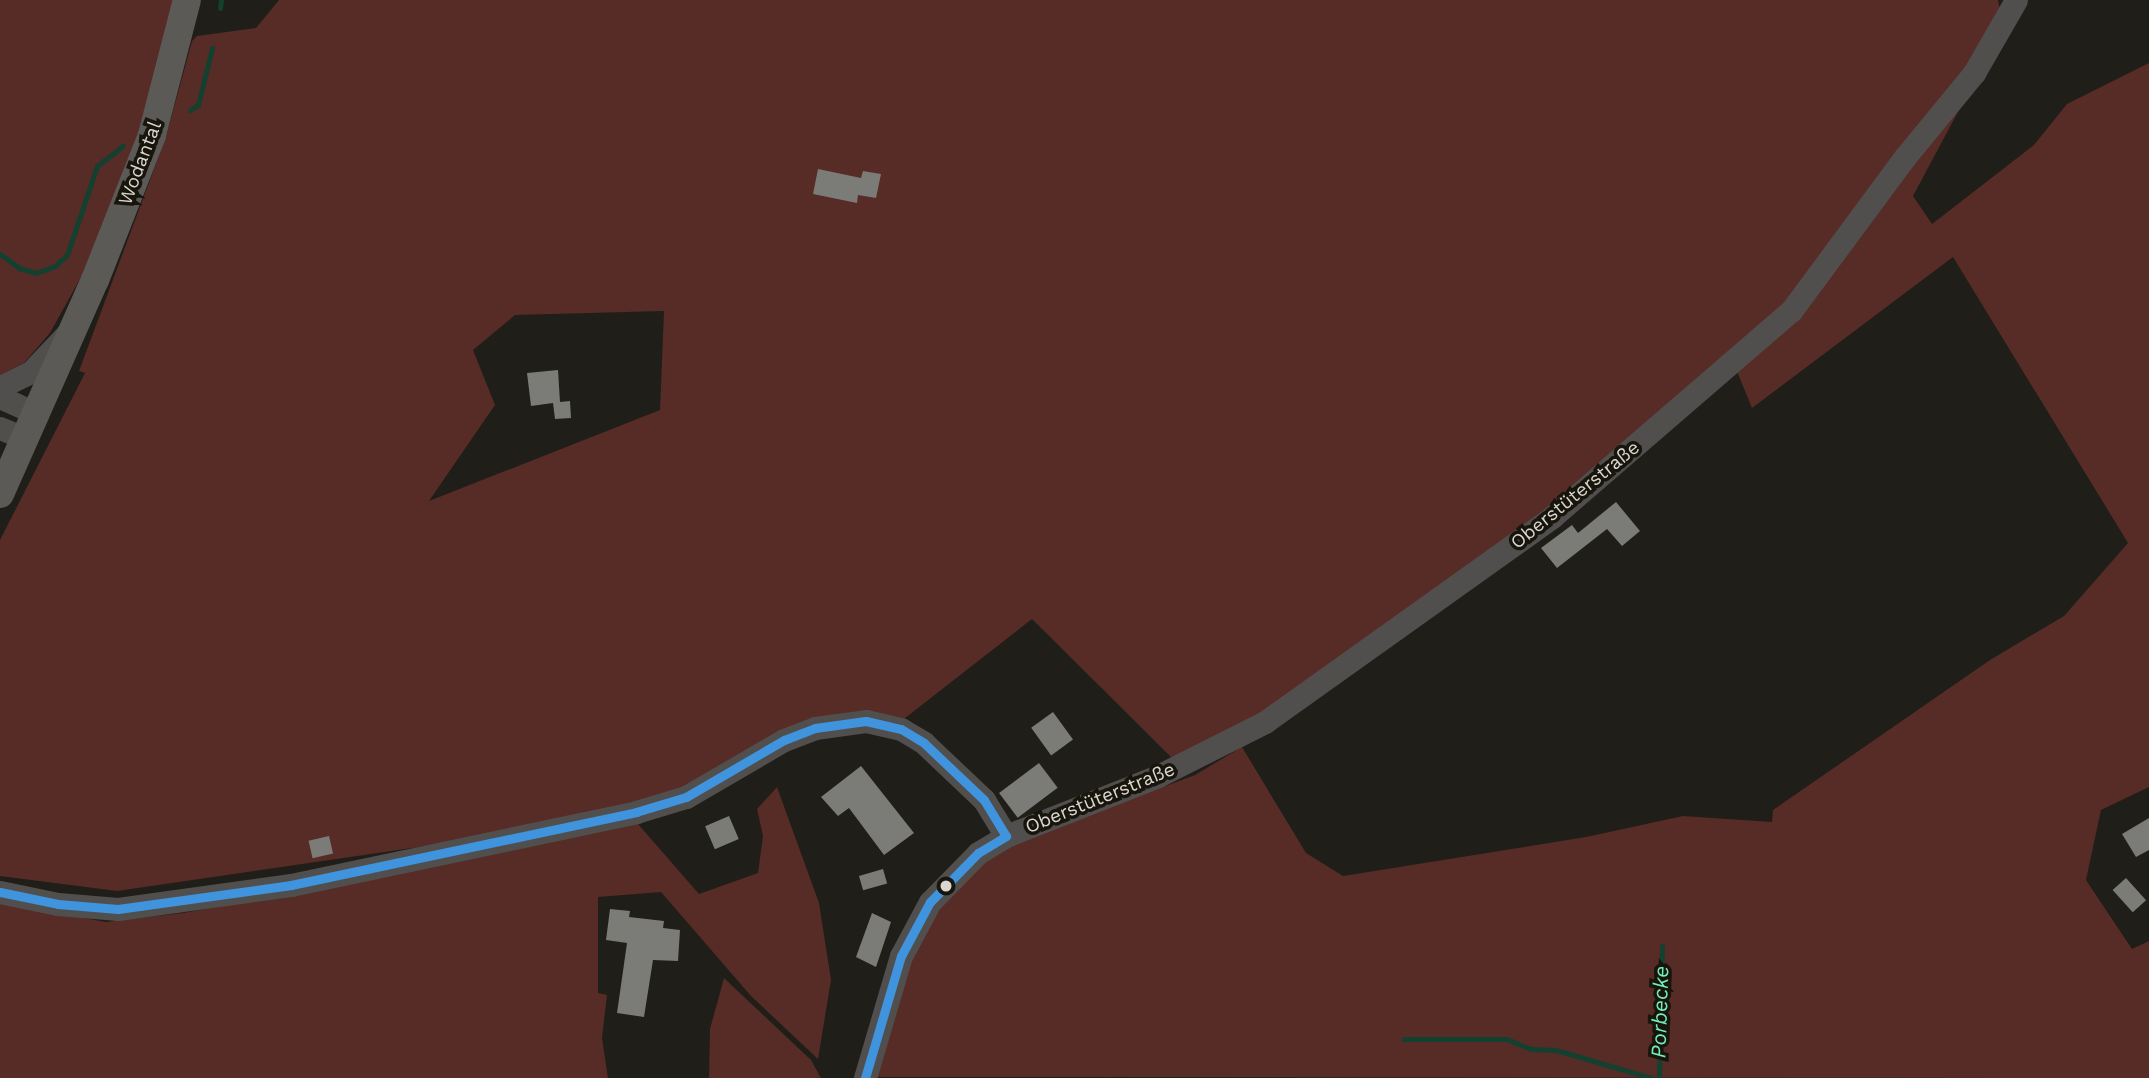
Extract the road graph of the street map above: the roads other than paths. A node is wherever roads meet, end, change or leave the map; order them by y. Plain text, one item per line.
1 (187, 0) edge
2 (2016, 0) edge
3 (78, 321) junction
4 (0, 387) edge
5 (0, 397) edge
6 (32, 427) junction
7 (0, 428) edge
8 (0, 494) edge
9 (1006, 836) junction
10 (0, 892) edge
11 (865, 1078) edge

1 - 3 main road, Wodantal
2 - 9 street, Oberstüterstraße
3 - 4 street, Wodantal
3 - 6 main road, Wodantal
5 - 6 street
6 - 7 street
6 - 8 main road, Wodantal
9 - 10 street
9 - 11 street, Oberstüterstraße

